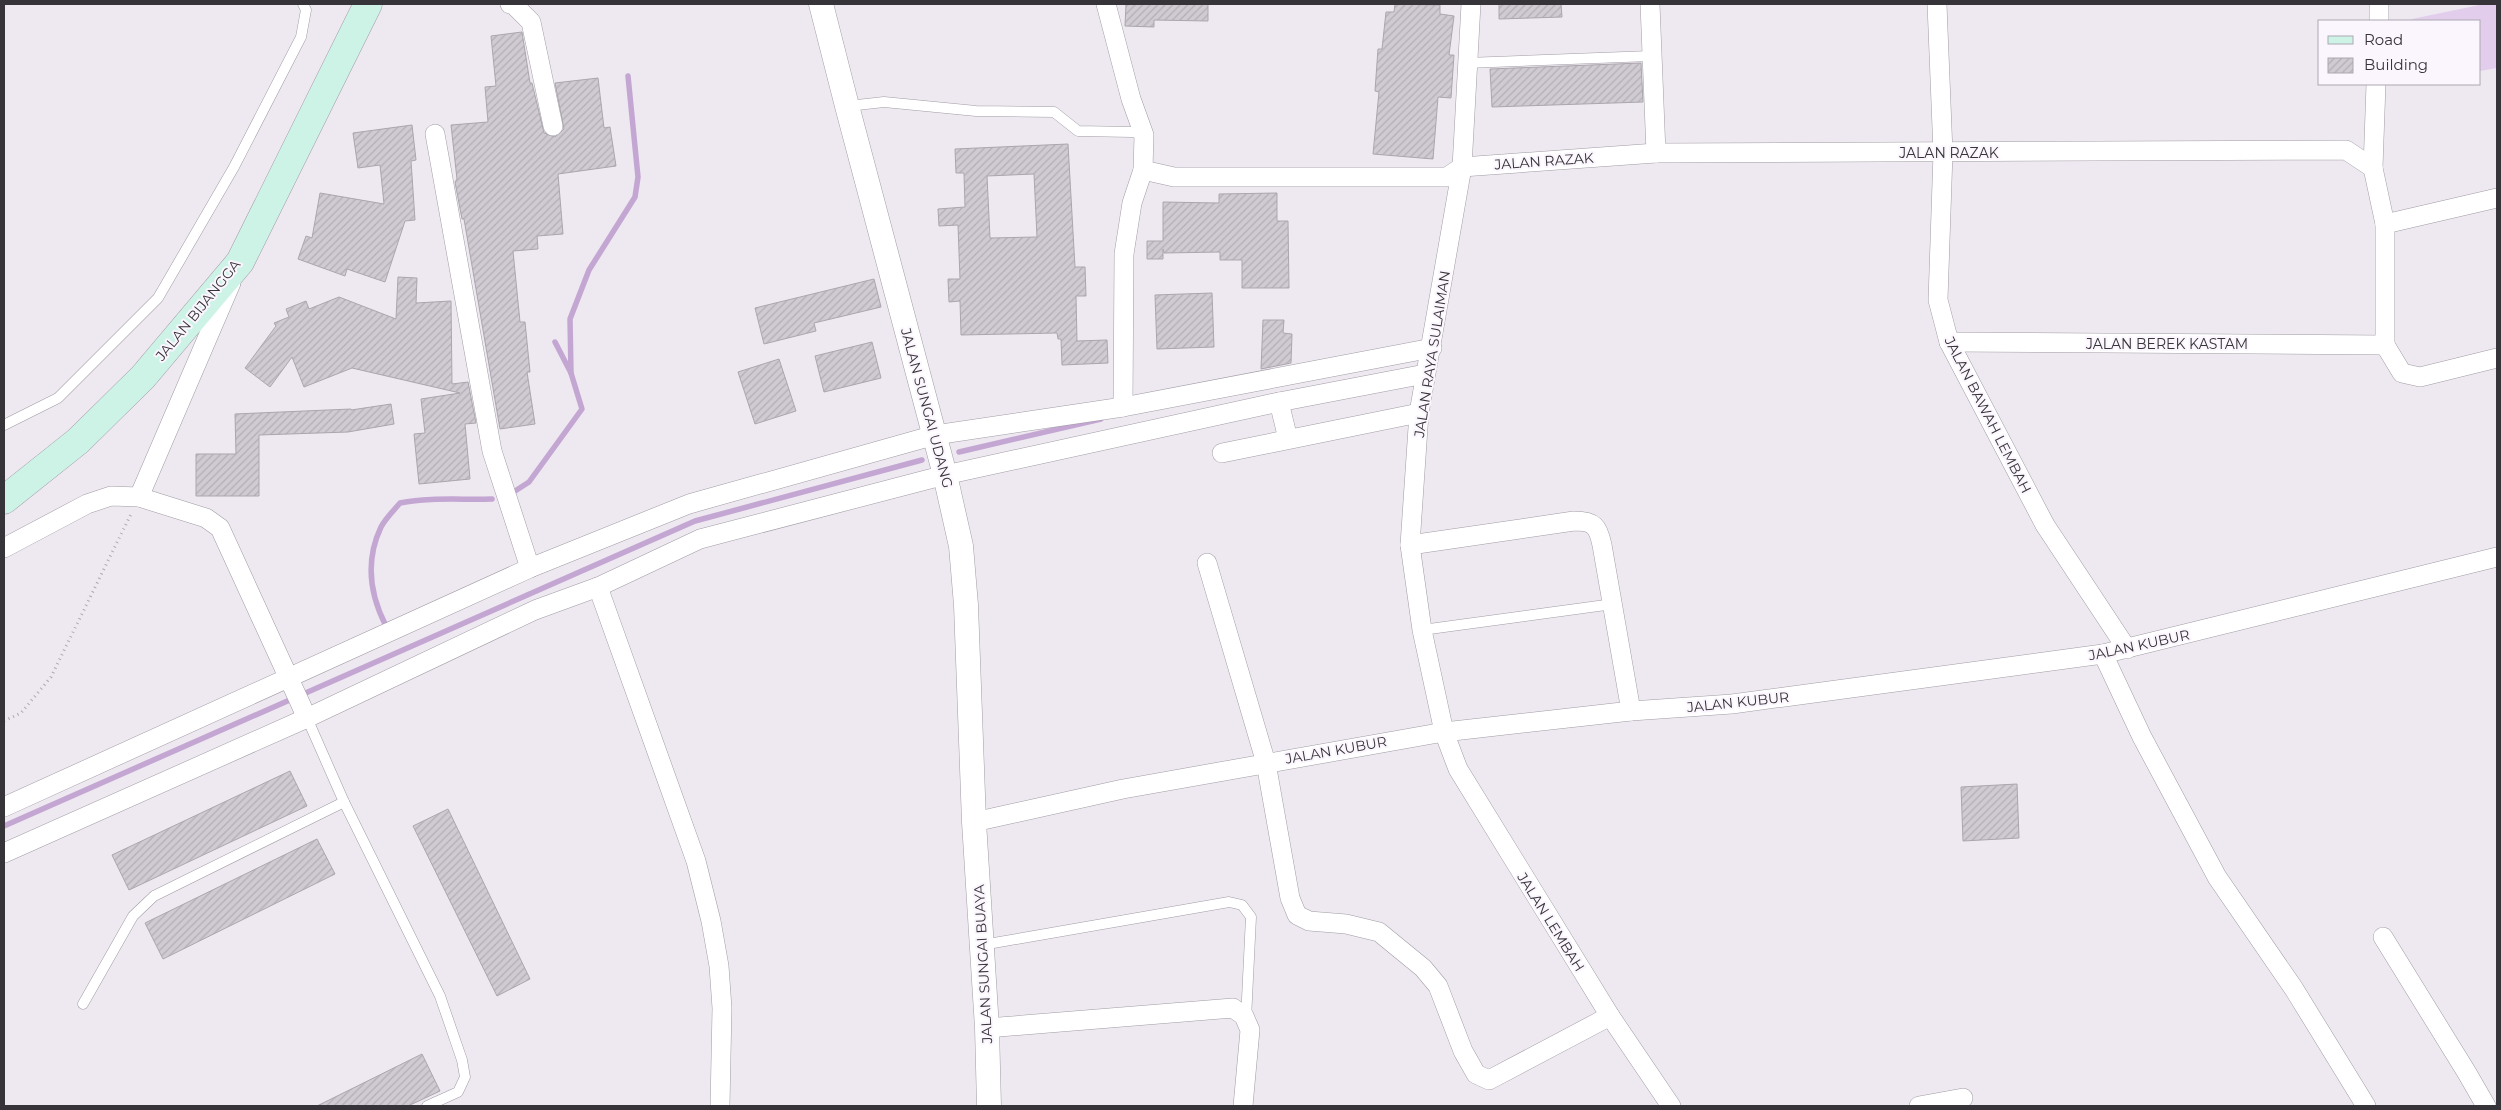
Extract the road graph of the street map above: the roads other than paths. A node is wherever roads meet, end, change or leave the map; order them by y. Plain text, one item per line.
1 (303, 4) edge
2 (368, 4) edge
3 (510, 4) edge
4 (821, 4) edge
5 (1106, 4) edge
6 (1471, 4) edge
7 (1650, 4) edge
8 (1937, 4) edge
9 (2379, 4) edge
10 (2379, 20) edge
11 (1651, 56) junction
12 (1466, 63) junction
13 (2376, 85) edge
14 (846, 106) junction
15 (553, 126) dead end
16 (435, 134) dead end
17 (1144, 135) junction
18 (1656, 153) junction
19 (1943, 153) junction
20 (1462, 167) junction
21 (2373, 168) junction
22 (1143, 170) junction
23 (2497, 198) edge
24 (2385, 224) junction
25 (240, 262) junction
26 (1949, 342) junction
27 (2385, 345) junction
28 (1432, 348) junction
29 (2497, 358) edge
30 (1426, 374) junction
31 (1280, 402) junction
32 (1123, 407) junction
33 (1420, 413) junction
34 (4, 425) edge
35 (935, 436) junction
36 (1288, 439) junction
37 (1222, 453) dead end
38 (945, 475) junction
39 (9, 497) edge
40 (139, 498) junction
41 (1410, 545) junction
42 (4, 548) edge
43 (1207, 563) dead end
44 (2495, 563) edge
45 (530, 568) junction
46 (598, 586) junction
47 (1613, 604) junction
48 (1422, 630) junction
49 (2126, 649) junction
50 (2103, 654) junction
51 (290, 683) junction
52 (1631, 711) junction
53 (305, 715) junction
54 (1444, 732) junction
55 (1266, 763) junction
56 (344, 802) junction
57 (4, 807) edge
58 (974, 822) junction
59 (4, 853) edge
60 (2383, 937) dead end
61 (982, 945) junction
62 (83, 1004) dead end
63 (1610, 1016) junction
64 (1246, 1021) junction
65 (987, 1028) junction
66 (1964, 1098) dead end
67 (427, 1106) edge
68 (720, 1106) edge
69 (989, 1106) edge
70 (1243, 1106) edge
71 (1670, 1106) edge
72 (1919, 1106) edge
73 (2366, 1106) edge
74 (2486, 1106) edge

1 - 34 lane
2 - 25 main road, JALAN BIJANGGA
3 - 15 street
4 - 14 street, JALAN SUNGAI UDANG
5 - 17 street
6 - 12 street, JALAN RAYA SULAIMAN
7 - 11 street
8 - 19 street, JALAN BAWAH LEMBAH
9 - 10 street
11 - 12 lane
11 - 18 street
12 - 20 street, JALAN RAYA SULAIMAN
13 - 21 street
14 - 17 lane
14 - 35 street, JALAN SUNGAI UDANG
16 - 45 street
17 - 22 street
18 - 19 street, JALAN RAZAK
18 - 20 street, JALAN RAZAK
19 - 21 street, JALAN RAZAK
19 - 26 street, JALAN BAWAH LEMBAH
20 - 22 street, JALAN RAZAK
20 - 28 street, JALAN RAYA SULAIMAN
21 - 24 street
22 - 32 street
23 - 24 street
24 - 27 street
25 - 39 main road, JALAN BIJANGGA
25 - 40 street
26 - 27 street, JALAN BEREK KASTAM
26 - 49 street, JALAN BAWAH LEMBAH
27 - 29 street
28 - 30 street, JALAN RAYA SULAIMAN
28 - 32 street
30 - 31 street
30 - 33 street, JALAN RAYA SULAIMAN
31 - 36 street
31 - 38 street
32 - 35 street
33 - 36 street
33 - 41 street, JALAN RAYA SULAIMAN
35 - 38 street, JALAN SUNGAI UDANG
35 - 45 street
36 - 37 street
38 - 46 street
38 - 58 street, JALAN SUNGAI UDANG
40 - 42 street
40 - 51 street
41 - 47 street
41 - 48 street, JALAN RAYA SULAIMAN
43 - 55 street
44 - 49 street, JALAN KUBUR
45 - 51 street
46 - 53 street
46 - 68 street
47 - 48 lane
47 - 52 street
48 - 54 street, JALAN RAYA SULAIMAN
49 - 50 street, JALAN KUBUR
50 - 52 street, JALAN KUBUR
50 - 73 street
51 - 53 street
51 - 57 street
52 - 54 street, JALAN KUBUR
53 - 56 lane
53 - 59 street
54 - 55 street, JALAN KUBUR
54 - 63 street, JALAN LEMBAH
55 - 58 street, JALAN KUBUR
55 - 63 street
56 - 62 lane
56 - 67 lane
58 - 61 street, JALAN SUNGAI BUAYA
60 - 74 street
61 - 64 lane
61 - 65 street, JALAN SUNGAI BUAYA
63 - 71 street, JALAN LEMBAH
64 - 65 street
64 - 70 street
65 - 69 street, JALAN SUNGAI BUAYA
66 - 72 street

